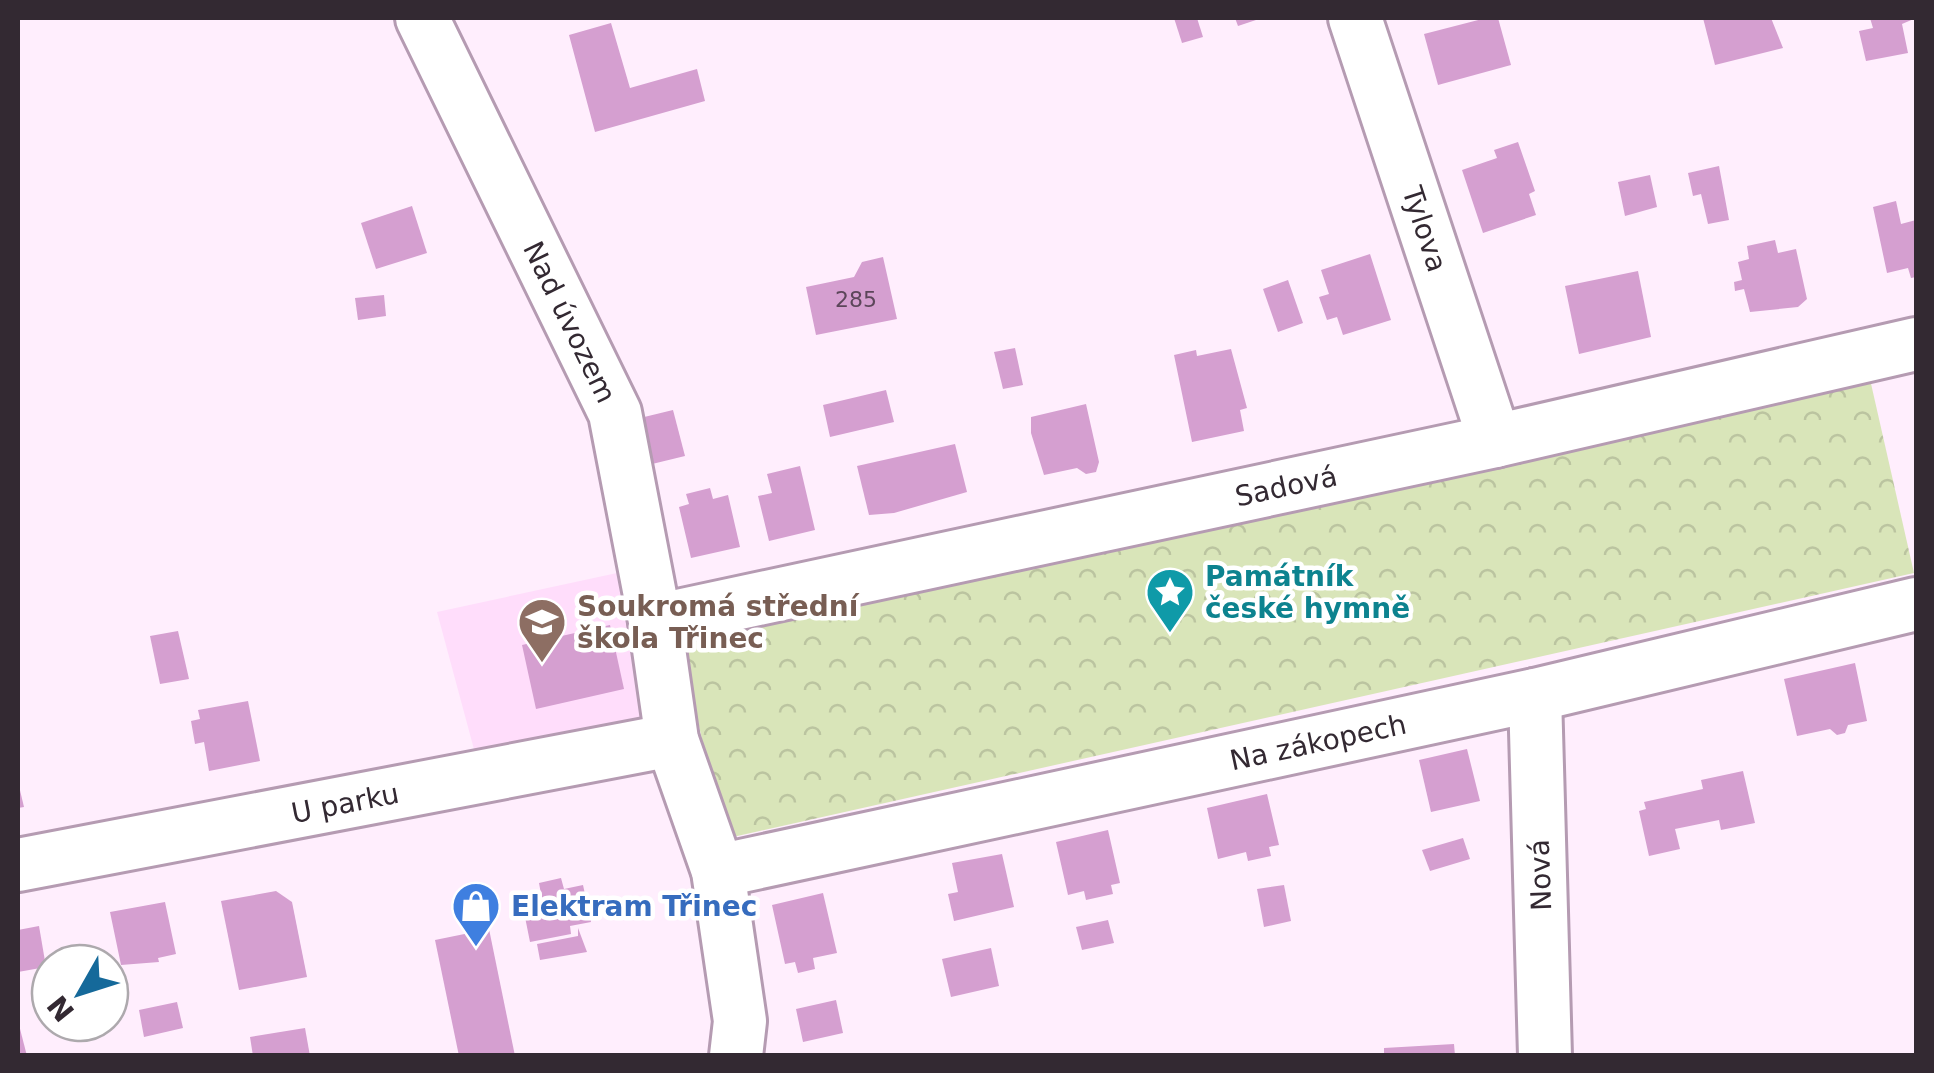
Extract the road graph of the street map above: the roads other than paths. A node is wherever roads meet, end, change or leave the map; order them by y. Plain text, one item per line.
1 (422, 18) edge
2 (1355, 18) edge
3 (1916, 344) edge
4 (1495, 441) junction
5 (1916, 604) edge
6 (655, 621) junction
7 (1535, 696) junction
8 (672, 740) junction
9 (18, 865) edge
10 (718, 870) junction
11 (736, 1056) edge
12 (1545, 1056) edge

1 - 6 street, Nad úvozem
2 - 4 street, Tylova
3 - 4 street, Sadová
4 - 6 street, Sadová
5 - 7 street, Na zákopech
6 - 8 street, Nad úvozem
7 - 10 street, Na zákopech
7 - 12 street, Nová
8 - 9 street, U parku
8 - 10 street, Nad úvozem
10 - 11 street, Nad úvozem

